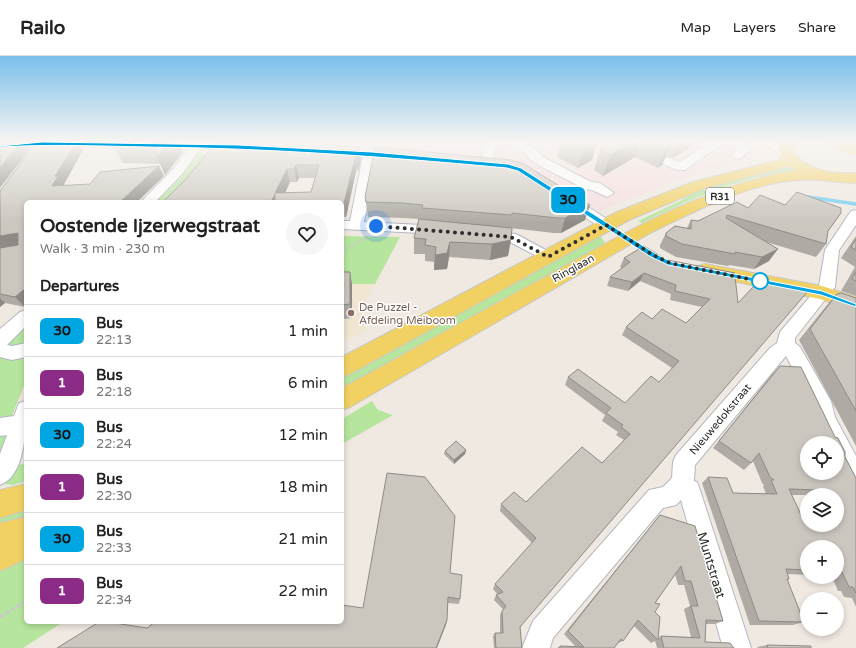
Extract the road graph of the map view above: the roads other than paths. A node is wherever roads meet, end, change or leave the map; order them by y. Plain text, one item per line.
1 (180, 169) edge
2 (366, 169) edge
3 (558, 169) edge
4 (762, 169) edge
5 (808, 169) edge
6 (819, 174) junction
7 (856, 178) edge
8 (607, 193) dead end
9 (558, 194) edge
10 (150, 200) edge
11 (856, 214) edge
12 (349, 225) edge
13 (606, 225) junction
14 (457, 231) edge
15 (473, 233) edge
16 (627, 238) junction
17 (643, 249) edge
18 (548, 257) junction
19 (686, 266) edge
20 (822, 293) junction
21 (856, 304) edge
22 (24, 318) edge
23 (0, 341) edge
24 (786, 346) junction
25 (0, 350) edge
26 (24, 350) edge
27 (344, 367) edge
28 (344, 399) edge
29 (15, 420) edge
30 (0, 475) edge
31 (856, 478) edge
32 (681, 485) junction
33 (24, 498) edge
34 (0, 504) edge
35 (24, 531) edge
36 (0, 537) edge
37 (24, 545) edge
38 (0, 556) edge
39 (539, 639) edge
40 (738, 648) edge

1 - 10 street
2 - 12 street
3 - 8 street
4 - 13 main road, Ringlaan / R31
5 - 6 main road, R31
6 - 7 main road, R31
6 - 16 main road, Ringlaan / R31
9 - 13 street
11 - 20 street
12 - 14 street
13 - 16 main road
13 - 18 main road, Ringlaan / R31
15 - 18 street
16 - 17 main road
16 - 28 main road, Ringlaan / R31
18 - 27 main road, Ringlaan / R31
19 - 20 main road
20 - 21 main road
20 - 24 street, Nieuwedokstraat
22 - 23 street
24 - 31 street
24 - 32 street, Nieuwedokstraat
25 - 26 street
29 - 30 street
32 - 39 street
32 - 40 street, Muntstraat
33 - 34 main road
35 - 36 main road
37 - 38 main road

